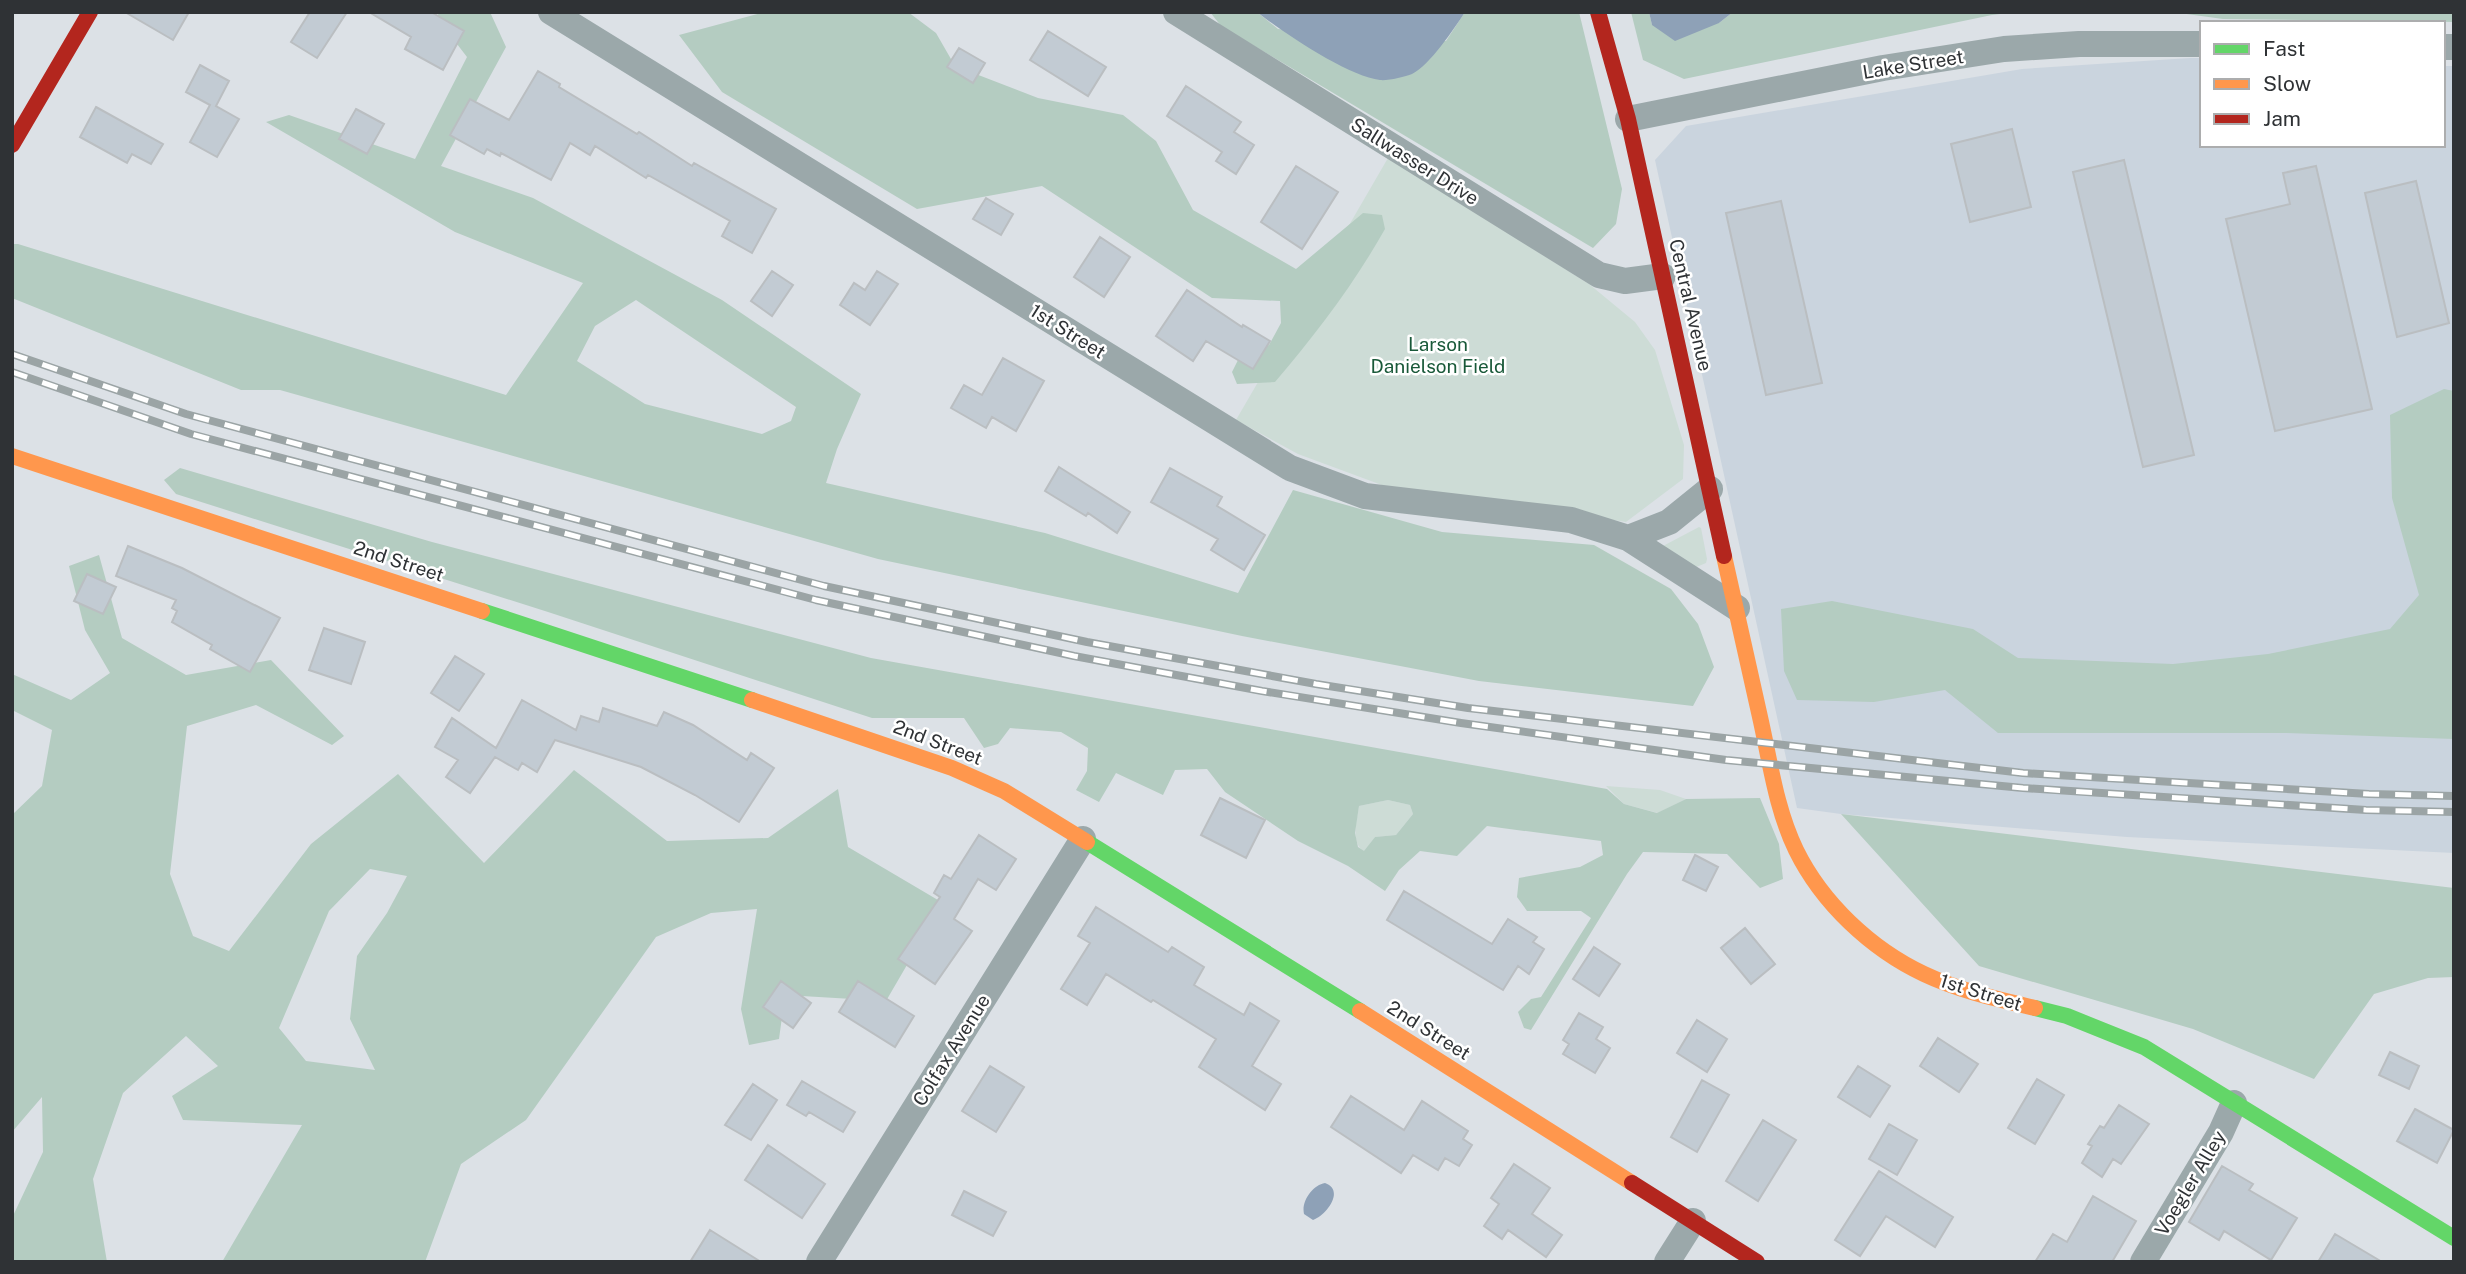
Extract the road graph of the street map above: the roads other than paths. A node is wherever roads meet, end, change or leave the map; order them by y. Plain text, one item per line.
1 (90, 12) edge
2 (551, 12) edge
3 (1176, 12) edge
4 (1598, 12) edge
5 (2200, 44) edge
6 (1628, 119) junction
7 (12, 145) edge
8 (1662, 276) junction
9 (12, 456) edge
10 (1710, 488) junction
11 (1628, 538) junction
12 (1737, 608) junction
13 (1083, 839) junction
14 (2234, 1103) junction
15 (1693, 1221) junction
16 (2454, 1238) edge
17 (819, 1262) edge
18 (1667, 1262) edge
19 (1757, 1262) edge
20 (2143, 1262) edge

1 - 7 street
2 - 11 street, 1st Street
3 - 8 street, Sallwasser Drive
4 - 6 street, Central Avenue
5 - 6 street, Lake Street
6 - 8 street, Central Avenue
8 - 10 street, Central Avenue
9 - 13 street, 2nd Street
10 - 11 street
10 - 12 street, Central Avenue
11 - 12 street, 1st Street
12 - 14 street, 1st Street
13 - 15 street, 2nd Street
13 - 17 street, Colfax Avenue
14 - 16 street, 1st Street
14 - 20 street, Voegler Alley
15 - 18 street
15 - 19 street, 2nd Street

